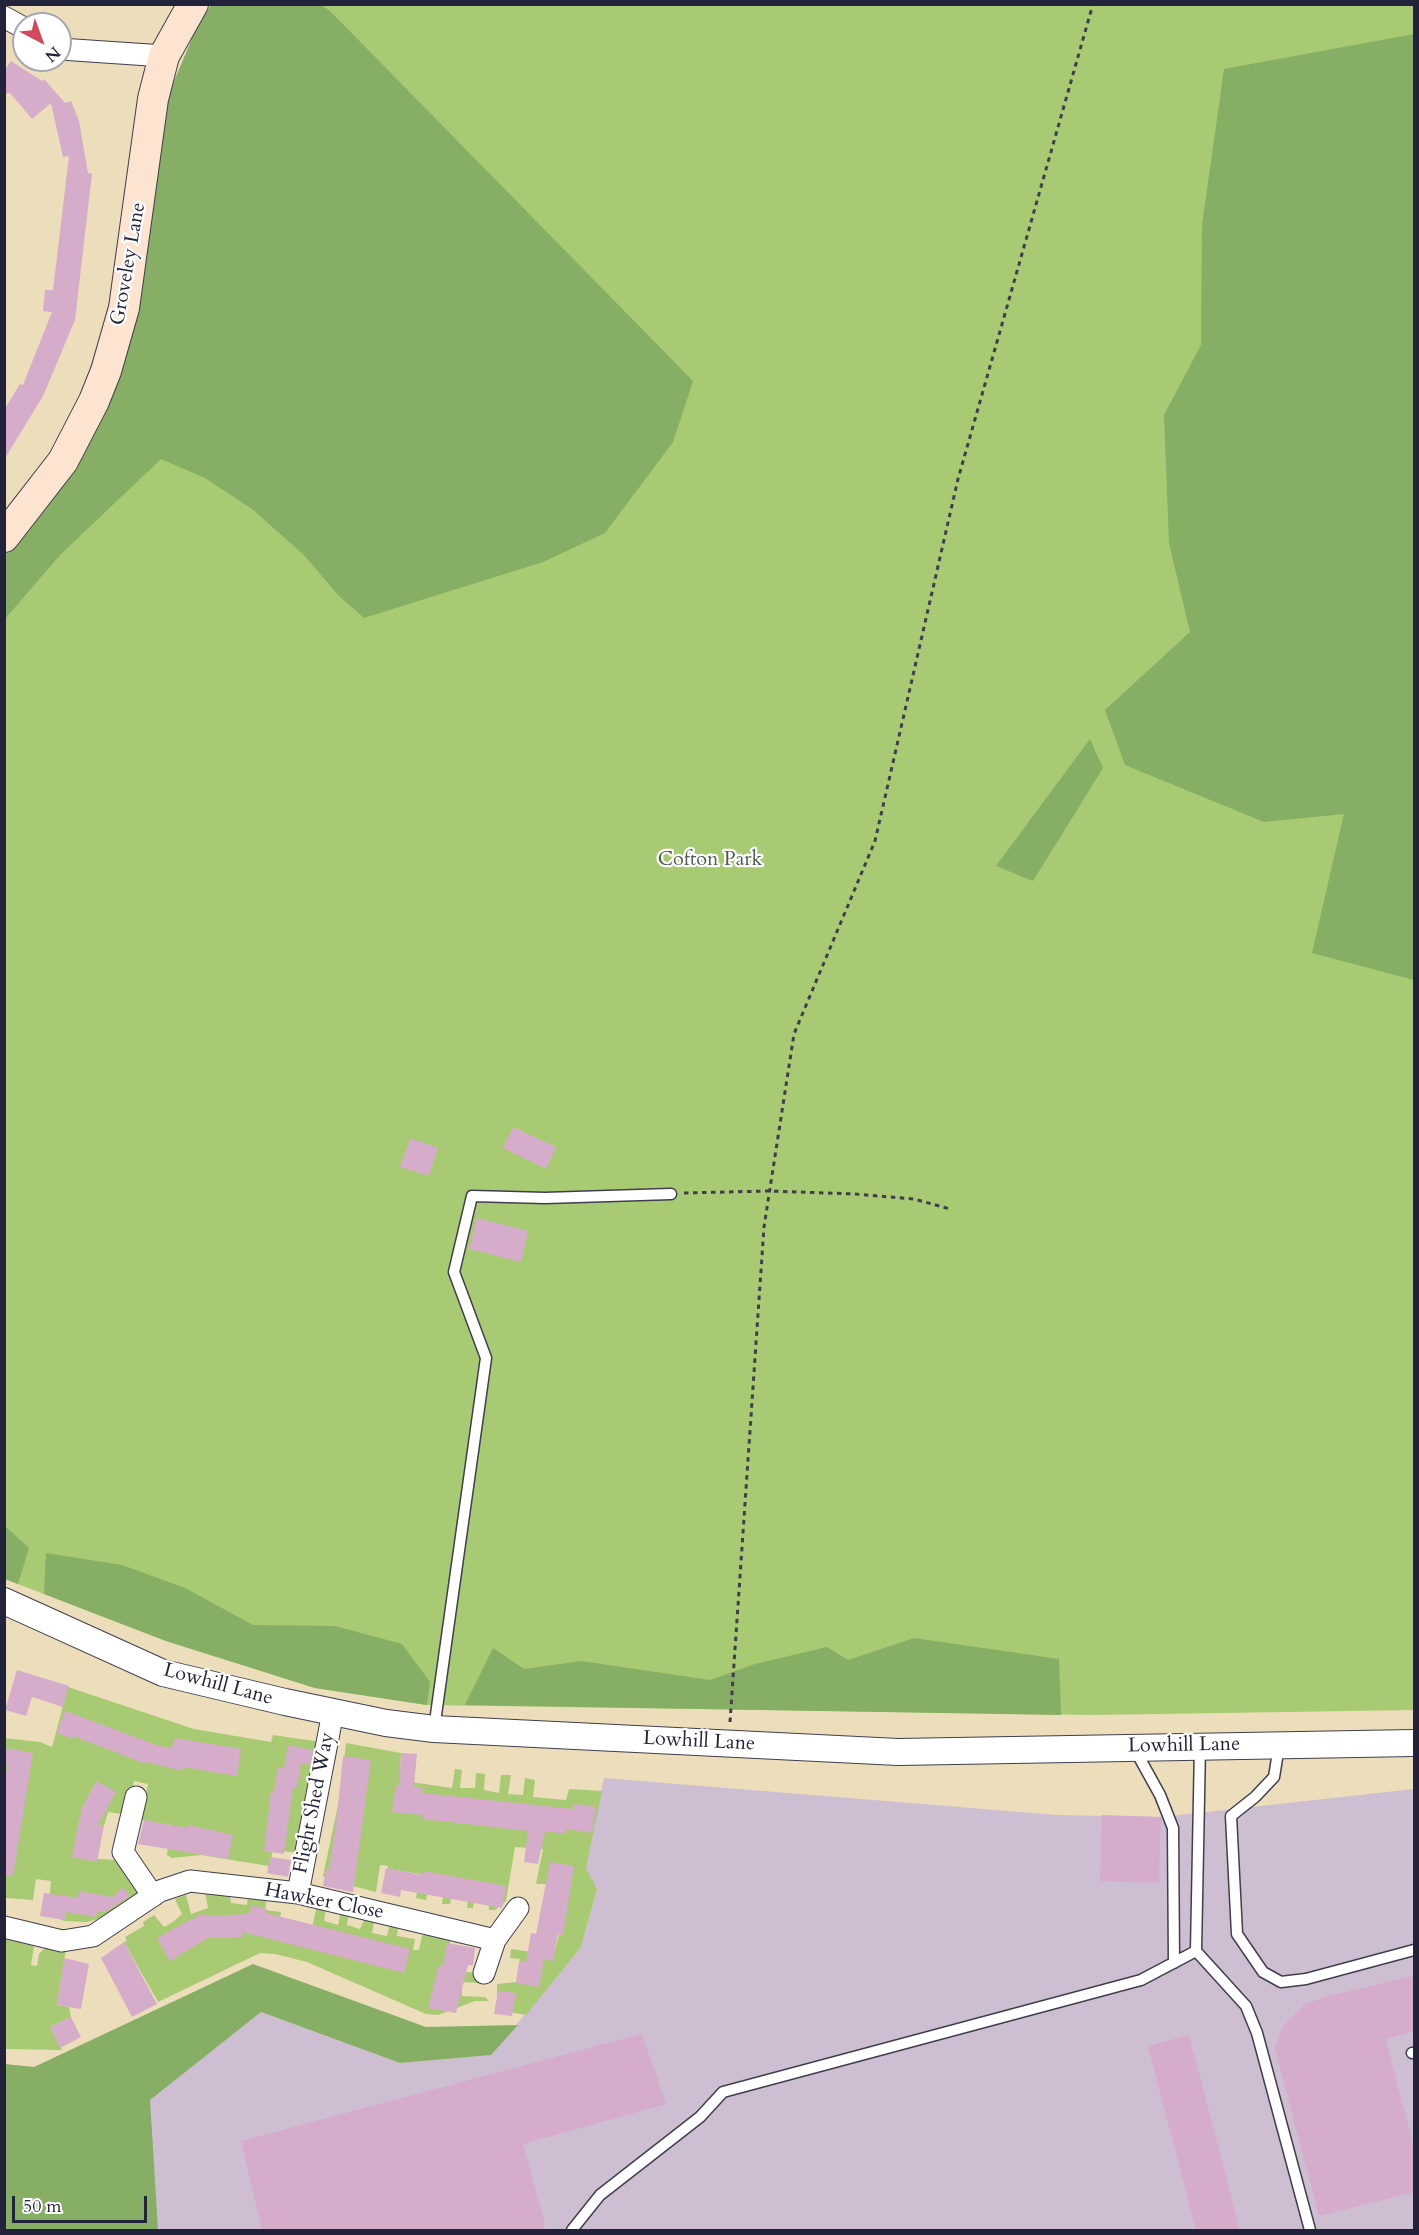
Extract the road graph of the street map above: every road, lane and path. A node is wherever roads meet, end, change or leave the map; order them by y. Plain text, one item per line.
1 (193, 4) edge
2 (1093, 4) edge
3 (72, 50) edge
4 (164, 56) junction
5 (4, 537) edge
6 (769, 1191) junction
7 (671, 1194) joint
8 (950, 1209) dead end
9 (4, 1601) edge
10 (333, 1712) junction
11 (434, 1729) junction
12 (729, 1743) junction
13 (1414, 1743) edge
14 (1279, 1745) junction
15 (1200, 1746) junction
16 (1133, 1747) junction
17 (136, 1797) dead end
18 (298, 1893) junction
19 (153, 1896) junction
20 (518, 1908) dead end
21 (4, 1927) edge
22 (495, 1940) junction
23 (1414, 1950) edge
24 (1196, 1951) junction
25 (1174, 1964) junction
26 (484, 1973) dead end
27 (572, 2230) edge
28 (1310, 2230) edge

1 - 4 main road, Groveley Lane
2 - 6 path
3 - 4 street
4 - 5 main road, Groveley Lane
6 - 7 path
6 - 8 path
6 - 12 path
7 - 11 lane
9 - 10 street, Lowhill Lane
10 - 11 street, Lowhill Lane
10 - 18 street, Flight Shed Way
11 - 12 street, Lowhill Lane
12 - 16 street, Lowhill Lane
13 - 14 street, Lowhill Lane
14 - 15 street, Lowhill Lane
14 - 23 lane
15 - 16 street, Lowhill Lane
15 - 24 lane
16 - 25 lane
17 - 19 street
18 - 19 street, Hawker Close
18 - 22 street, Hawker Close
19 - 21 street, Hawker Close
20 - 22 street
22 - 26 street
24 - 25 lane
24 - 28 lane
25 - 27 lane

